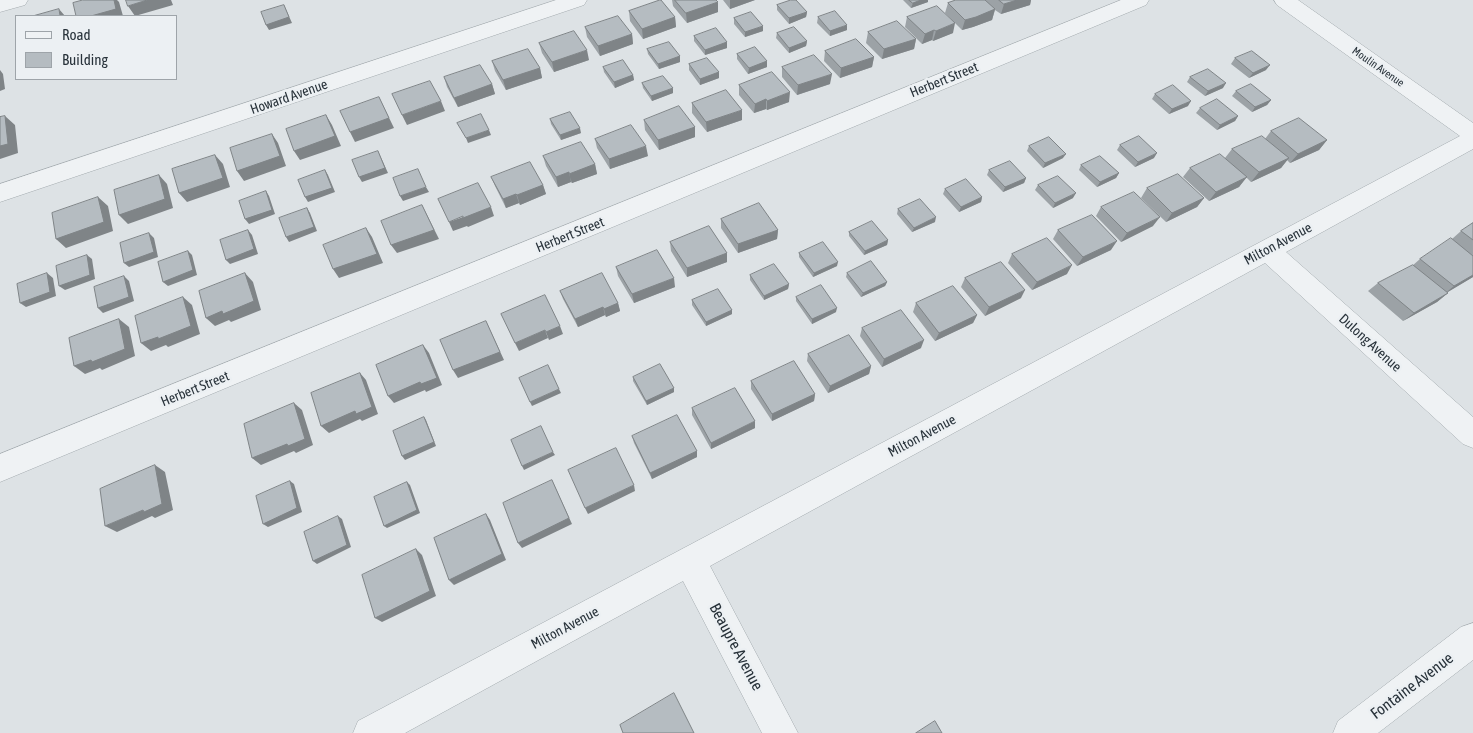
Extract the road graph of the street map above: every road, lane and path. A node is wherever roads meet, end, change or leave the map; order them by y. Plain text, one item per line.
1 (18, 0) edge
2 (577, 0) edge
3 (1139, 0) edge
4 (1284, 0) edge
5 (0, 5) edge
6 (1473, 134) edge
7 (1473, 139) edge
8 (0, 193) edge
9 (1267, 250) junction
10 (1473, 435) edge
11 (0, 468) edge
12 (690, 561) junction
13 (1473, 639) edge
14 (370, 733) edge
15 (781, 733) edge
16 (1350, 733) edge

1 - 5 street
2 - 8 street, Howard Avenue
3 - 11 street, Herbert Street
4 - 6 street, Moulin Avenue
7 - 9 street, Milton Avenue
9 - 10 street, Dulong Avenue
9 - 12 street, Milton Avenue
12 - 14 street, Milton Avenue
12 - 15 street, Beaupre Avenue
13 - 16 street, Fontaine Avenue

